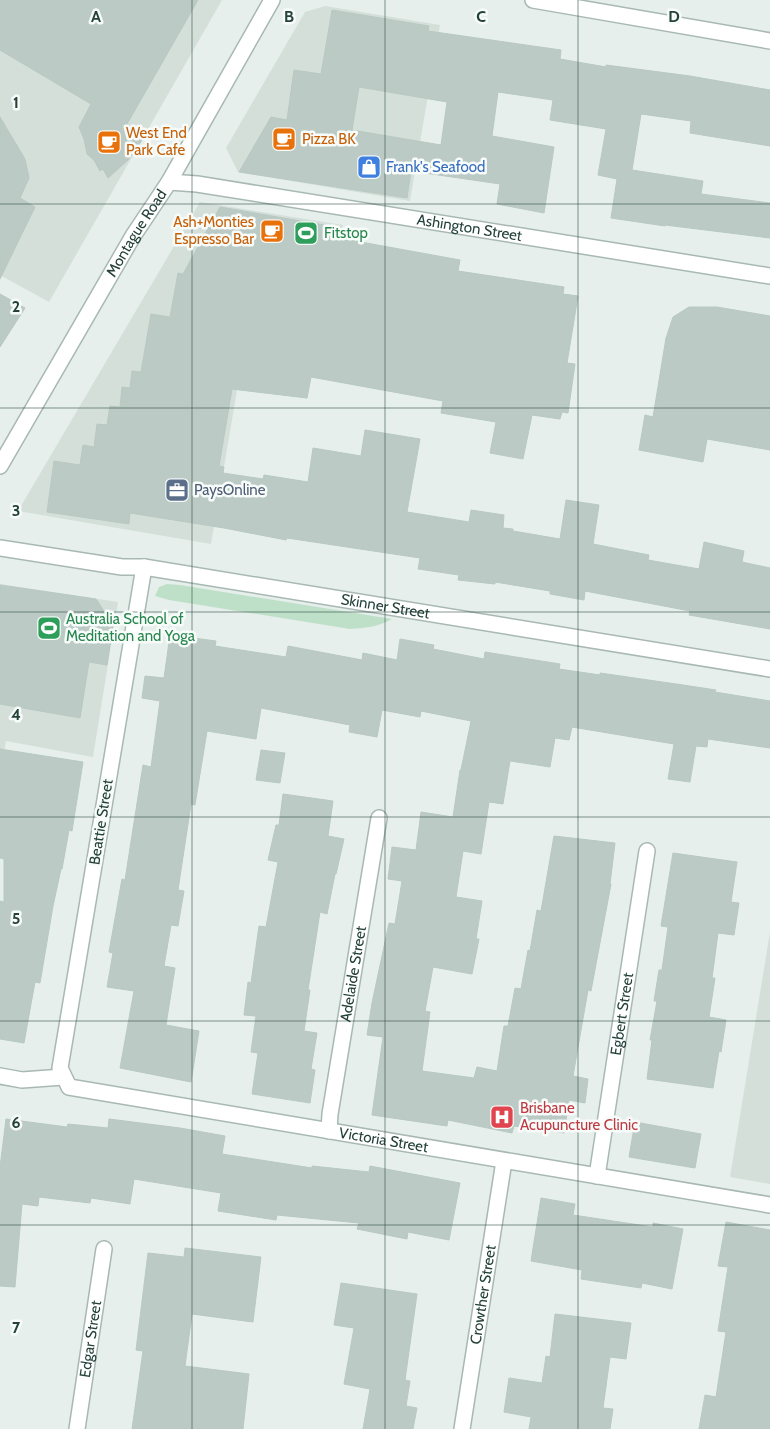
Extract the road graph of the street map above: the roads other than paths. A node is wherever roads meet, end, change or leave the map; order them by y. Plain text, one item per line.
1 (272, 0) edge
2 (533, 0) edge
3 (770, 41) edge
4 (169, 182) junction
5 (770, 276) edge
6 (0, 466) edge
7 (0, 548) edge
8 (144, 567) junction
9 (770, 669) edge
10 (379, 818) dead end
11 (647, 851) dead end
12 (0, 1076) edge
13 (63, 1077) junction
14 (329, 1131) junction
15 (504, 1161) junction
16 (597, 1176) junction
17 (770, 1205) edge
18 (104, 1249) dead end
19 (77, 1429) edge
20 (462, 1429) edge

1 - 4 street, Montague Road
2 - 3 street
4 - 5 street, Ashington Street
4 - 6 street, Montague Road
7 - 8 street, Skinner Street
8 - 9 street, Skinner Street
8 - 13 street, Beattie Street
10 - 14 street, Adelaide Street
11 - 16 street, Egbert Street
12 - 13 street
13 - 14 street, Victoria Street
14 - 15 street, Victoria Street
15 - 16 street, Victoria Street
15 - 20 street, Crowther Street
16 - 17 street, Victoria Street
18 - 19 street, Edgar Street

